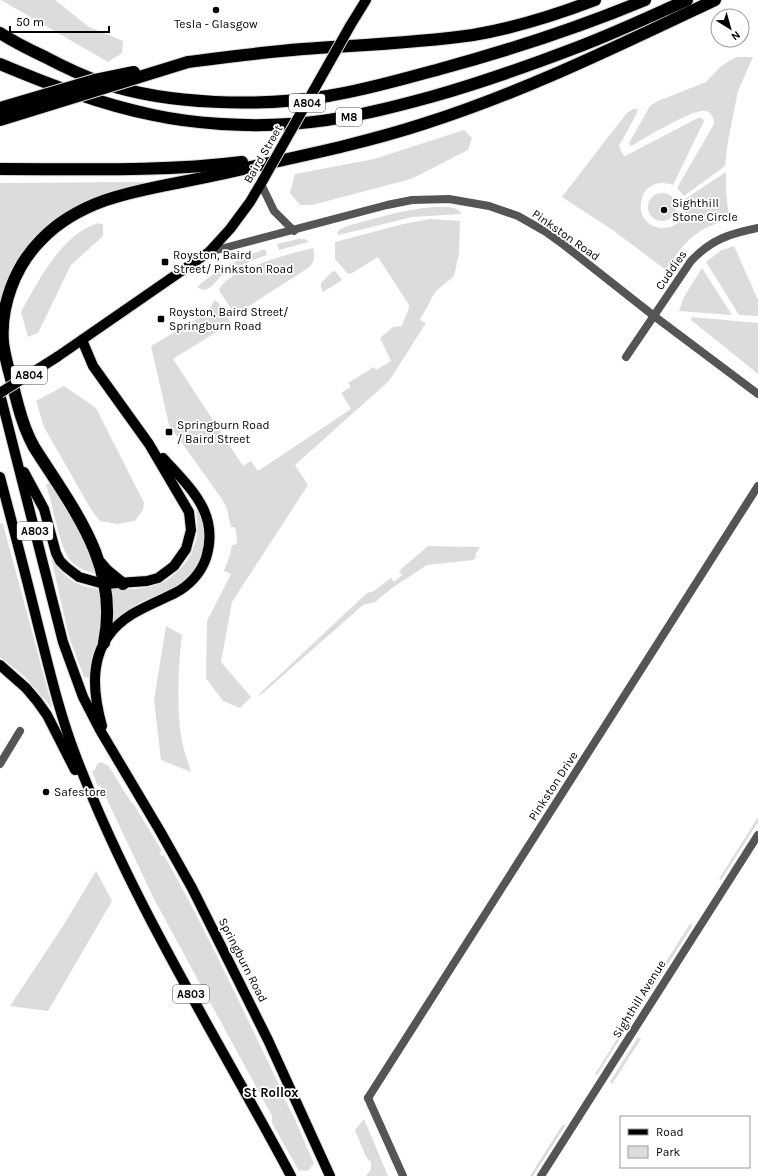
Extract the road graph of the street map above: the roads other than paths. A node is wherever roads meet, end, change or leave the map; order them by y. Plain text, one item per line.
1 (366, 0) edge
2 (595, 0) edge
3 (645, 0) edge
4 (687, 0) edge
5 (715, 0) edge
6 (0, 33) edge
7 (188, 62) junction
8 (0, 64) edge
9 (0, 108) edge
10 (0, 120) edge
11 (318, 152) junction
12 (3, 169) edge
13 (262, 182) junction
14 (758, 228) edge
15 (294, 231) junction
16 (209, 252) junction
17 (654, 316) junction
18 (82, 340) junction
19 (626, 357) dead end
20 (0, 394) edge
21 (758, 394) edge
22 (149, 444) junction
23 (17, 459) junction
24 (0, 477) edge
25 (758, 486) edge
26 (100, 563) junction
27 (104, 584) junction
28 (123, 584) junction
29 (104, 642) junction
30 (0, 665) edge
31 (20, 731) dead end
32 (1, 759) edge
33 (119, 764) junction
34 (97, 808) junction
35 (758, 835) edge
36 (292, 1176) edge
37 (330, 1176) edge
38 (403, 1176) edge
39 (541, 1176) edge

1 - 13 main road, Baird Street / A804, bridge
2 - 7 highway
3 - 6 highway, M8
4 - 8 highway, M8
5 - 11 highway, M8
7 - 9 highway, bridge
7 - 10 highway, bridge
11 - 12 highway, M8
11 - 26 highway, M8
13 - 15 street
13 - 16 main road, Baird Street / A804
14 - 17 street, Cuddies
15 - 16 street, Pinkston Road
15 - 17 street, Pinkston Road
16 - 18 main road, A804
17 - 19 street, Cuddies
17 - 21 street, Pinkston Road
18 - 20 main road, A804, bridge
18 - 22 main road, A803
20 - 23 main road, A803
22 - 28 main road
22 - 29 main road, A803
23 - 27 main road
23 - 33 main road, A803
24 - 34 main road, A803
25 - 38 street, Pinkston Drive
26 - 27 highway
26 - 28 highway
27 - 28 main road
27 - 29 highway
29 - 33 main road, A803
30 - 34 main road
31 - 32 street
33 - 37 main road, Springburn Road / A803
34 - 36 main road, A803
35 - 39 street, Sighthill Avenue

